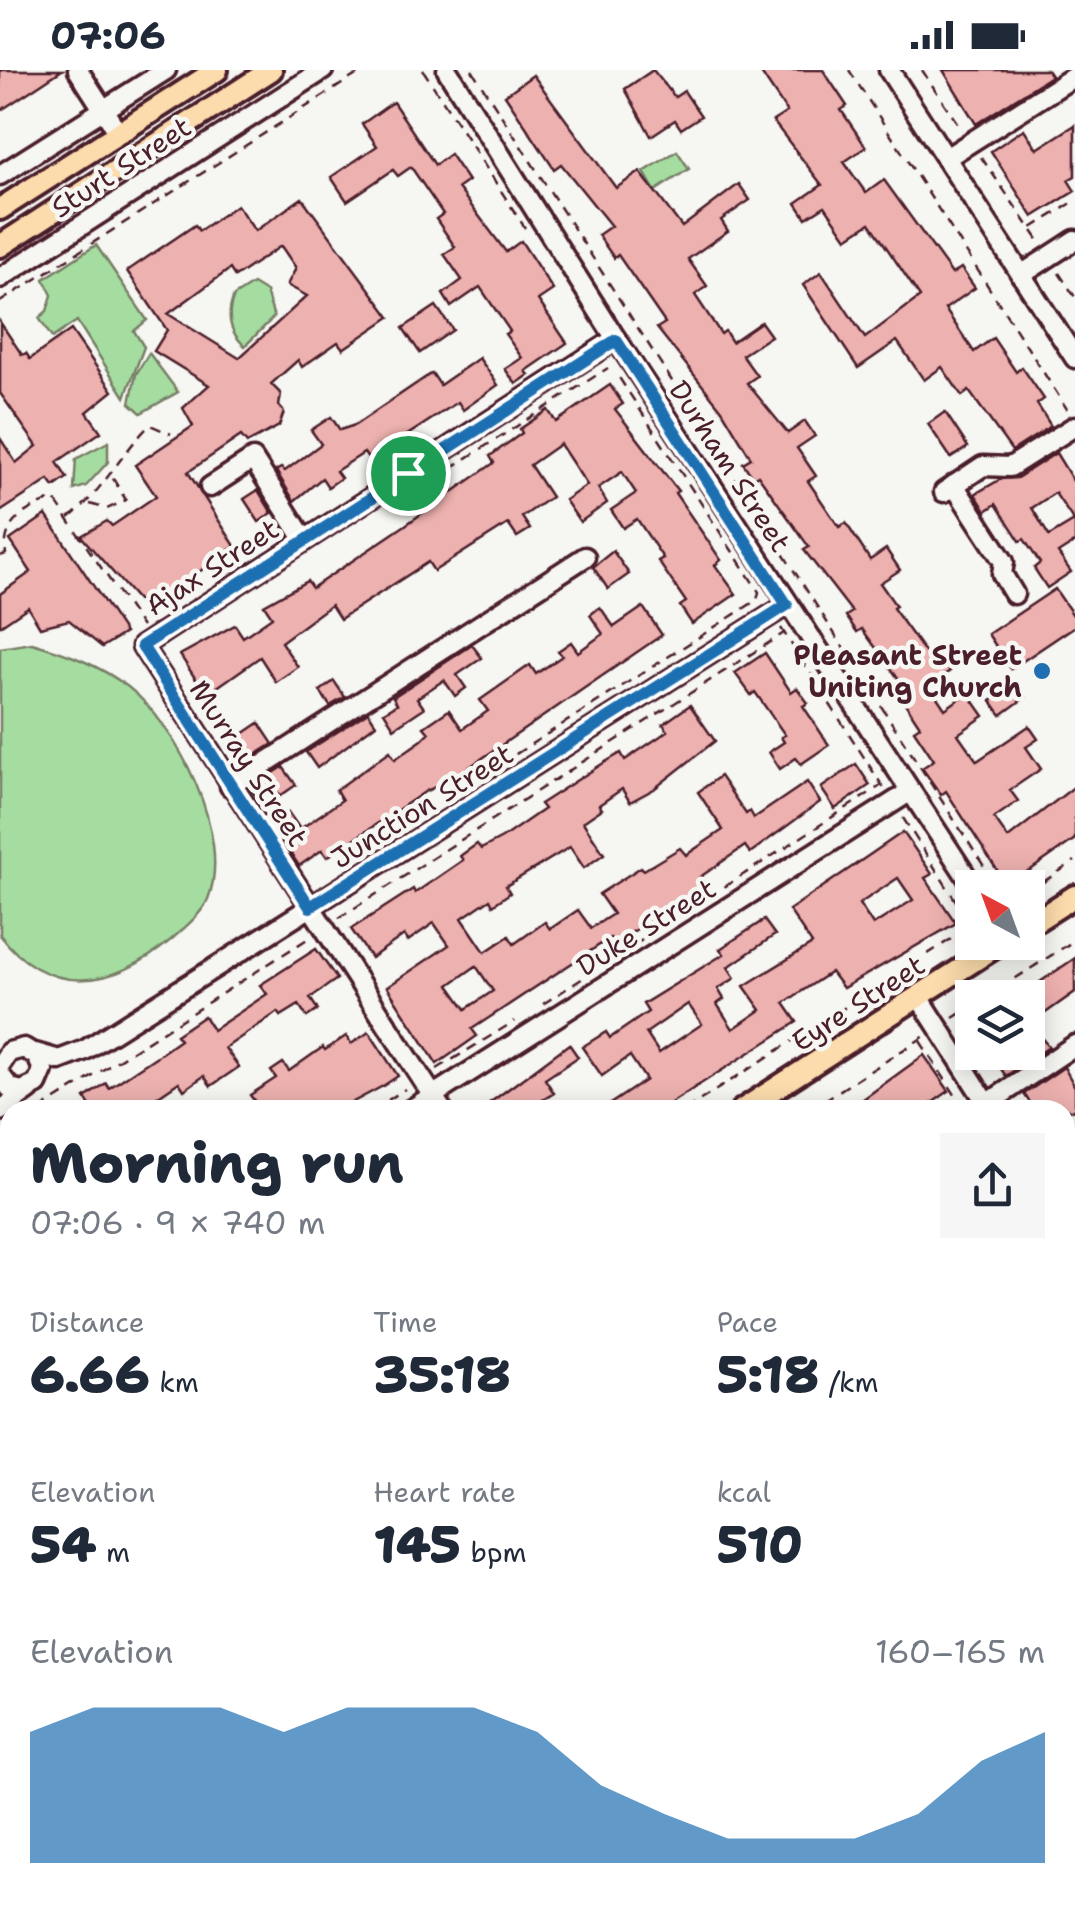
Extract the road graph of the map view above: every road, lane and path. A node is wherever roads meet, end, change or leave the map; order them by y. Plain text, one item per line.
1 (78, 70) edge
2 (166, 70) edge
3 (217, 70) edge
4 (271, 70) edge
5 (323, 70) edge
6 (364, 70) edge
7 (423, 70) edge
8 (447, 70) edge
9 (472, 70) edge
10 (848, 70) edge
11 (889, 70) edge
12 (1075, 76) edge
13 (103, 110) junction
14 (119, 134) junction
15 (946, 158) junction
16 (0, 176) edge
17 (1075, 200) edge
18 (0, 210) edge
19 (524, 227) dead end
20 (1031, 229) dead end
21 (1075, 240) edge
22 (0, 246) edge
23 (1021, 275) junction
24 (0, 278) edge
25 (1075, 280) edge
26 (1075, 297) edge
27 (0, 302) edge
28 (616, 340) junction
29 (1075, 358) edge
30 (614, 368) dead end
31 (1075, 423) edge
32 (171, 434) dead end
33 (109, 472) junction
34 (210, 487) dead end
35 (89, 503) junction
36 (68, 519) junction
37 (304, 539) junction
38 (0, 556) edge
39 (585, 557) dead end
40 (1014, 594) dead end
41 (758, 596) junction
42 (779, 609) junction
43 (784, 633) junction
44 (142, 637) junction
45 (882, 785) junction
46 (230, 786) junction
47 (911, 791) junction
48 (893, 802) junction
49 (358, 855) dead end
50 (1075, 861) edge
51 (962, 870) edge
52 (986, 870) edge
53 (1045, 881) edge
54 (1075, 896) edge
55 (955, 899) edge
56 (310, 907) junction
57 (1045, 915) edge
58 (332, 924) dead end
59 (314, 934) dead end
60 (955, 937) edge
61 (1075, 940) edge
62 (975, 960) edge
63 (1014, 980) edge
64 (919, 997) junction
65 (534, 1009) dead end
66 (518, 1020) dead end
67 (1075, 1045) edge
68 (0, 1046) edge
69 (27, 1050) junction
70 (85, 1050) junction
71 (428, 1074) dead end
72 (1, 1076) edge
73 (411, 1085) dead end
74 (35, 1086) junction
75 (56, 1100) edge
76 (388, 1100) edge
77 (435, 1100) edge
78 (442, 1100) edge
79 (701, 1100) edge
80 (758, 1100) edge
81 (825, 1100) edge
82 (958, 1100) edge
83 (984, 1100) edge
84 (1000, 1100) edge

1 - 13 street
2 - 13 street, Sturt Street
3 - 14 main road, Sturt Street
4 - 22 main road, Sturt Street
5 - 24 street, Sturt Street
6 - 27 path
7 - 19 path
8 - 28 street, Durham Street
9 - 52 path
10 - 31 path
11 - 15 street
12 - 15 street
13 - 14 street
13 - 16 street, Sturt Street
14 - 18 main road, Sturt Street
15 - 23 street
17 - 20 path
21 - 23 street
23 - 29 street
25 - 26 path
28 - 37 street, Ajax Street
28 - 42 street, Durham Street
30 - 41 path
31 - 40 street
32 - 33 path
33 - 35 path
33 - 35 path
34 - 37 street
35 - 36 path
36 - 38 path
36 - 44 path
37 - 44 street, Ajax Street
39 - 46 street
41 - 42 path
41 - 49 path
42 - 43 path
42 - 47 street, Durham Street
42 - 56 street, Junction Street
43 - 45 path
43 - 58 path
44 - 46 street, Murray Street
45 - 48 path
45 - 65 path
46 - 56 street, Murray Street
47 - 48 street, Duke Street
47 - 51 street, Durham Street
48 - 55 path
48 - 78 street, Duke Street
50 - 53 path
54 - 57 main road
56 - 70 street, Junction Street
56 - 77 street, Murray Street
59 - 75 path
60 - 79 path
61 - 63 path
62 - 64 main road, Eyre Street
64 - 80 main road, Eyre Street
64 - 83 street
66 - 71 path
67 - 84 street
68 - 69 street, Junction Street
69 - 70 street, Junction Street
69 - 72 street
69 - 74 street
70 - 74 street, Junction Street
72 - 74 street
73 - 76 path
81 - 82 path

